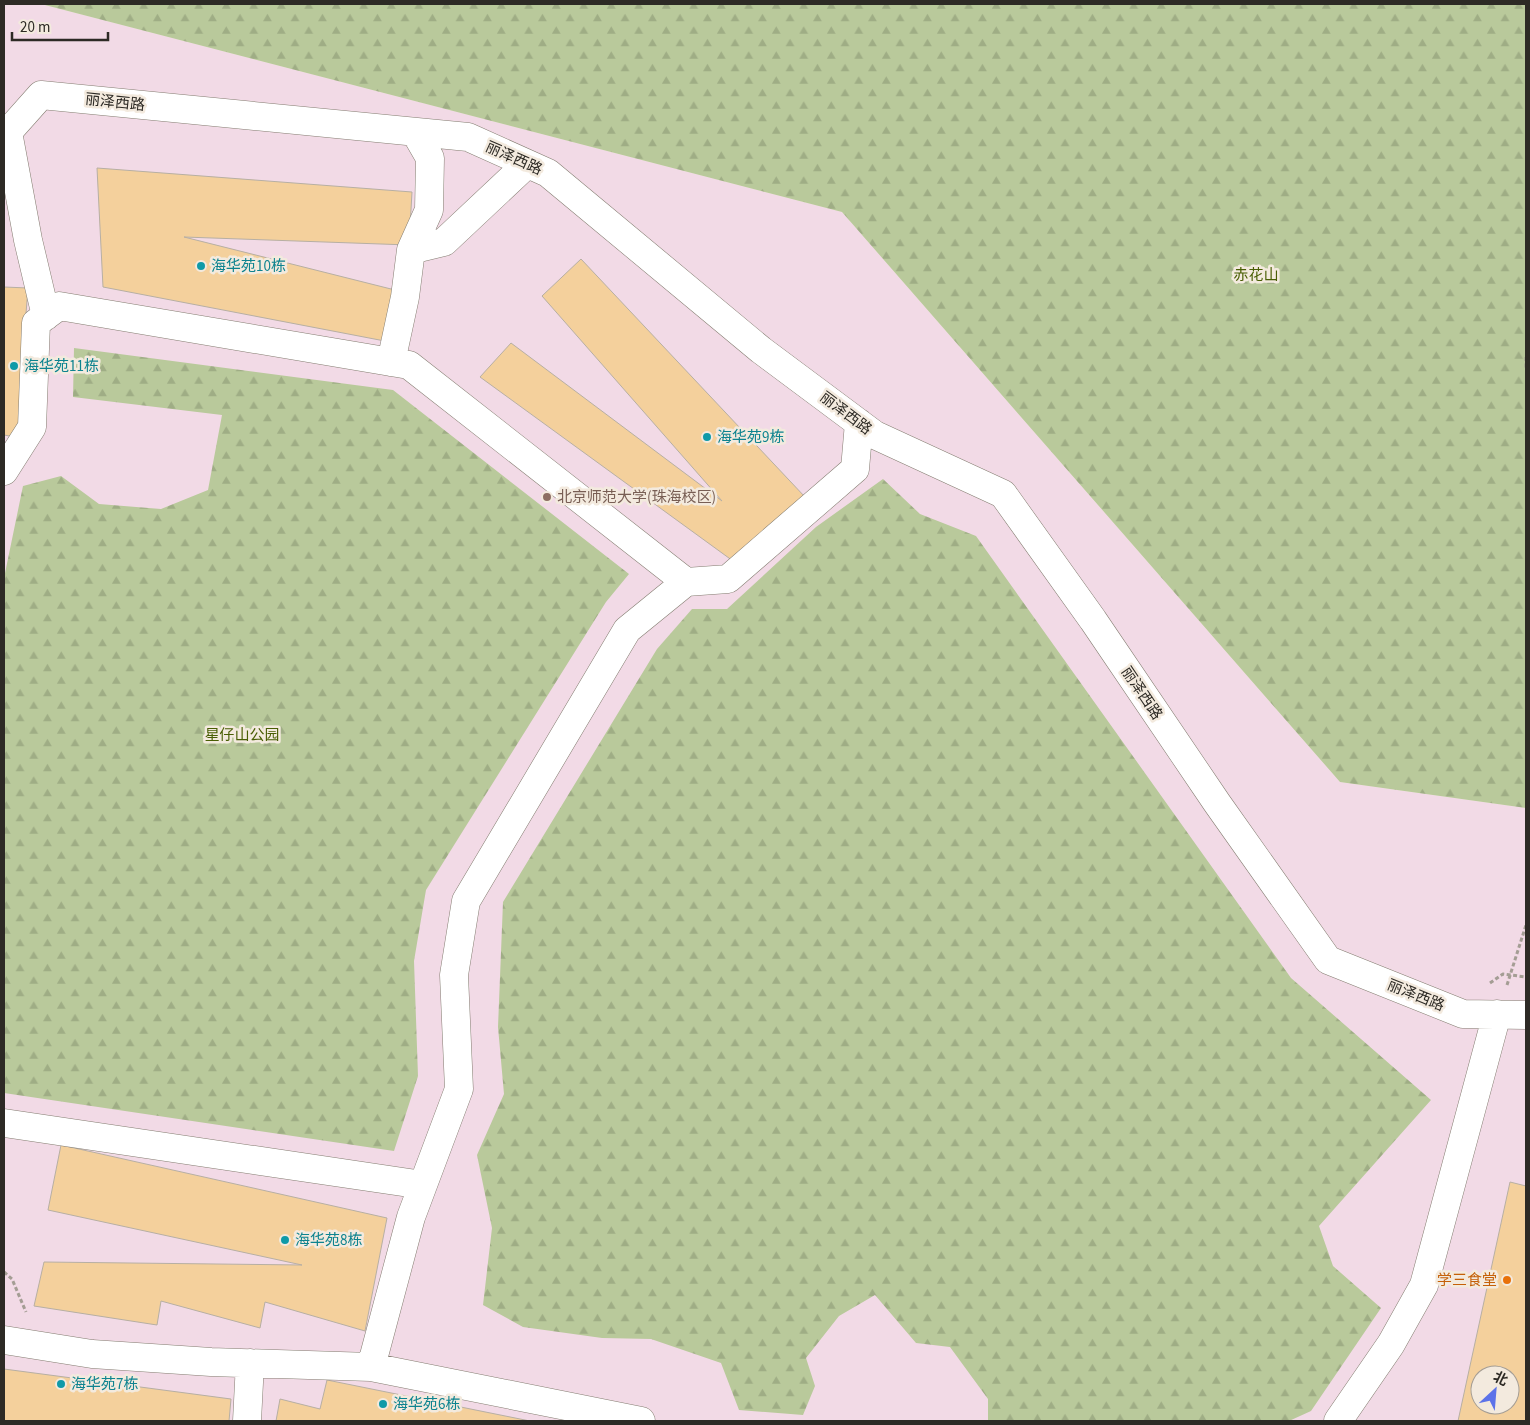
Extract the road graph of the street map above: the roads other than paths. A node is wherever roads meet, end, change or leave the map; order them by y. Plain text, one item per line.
1 (415, 132) junction
2 (6, 133) edge
3 (527, 164) junction
4 (411, 250) junction
5 (46, 316) junction
6 (391, 362) junction
7 (859, 423) junction
8 (4, 471) edge
9 (686, 582) junction
10 (1497, 1014) junction
11 (1526, 1015) edge
12 (4, 1123) edge
13 (423, 1185) junction
14 (14, 1342) edge
15 (250, 1363) junction
16 (371, 1367) junction
17 (247, 1421) edge
18 (641, 1421) edge
19 (1338, 1421) edge

1 - 2 lane, 丽泽西路
1 - 3 lane, 丽泽西路
1 - 4 lane
2 - 5 lane
3 - 4 lane
3 - 7 lane, 丽泽西路
4 - 6 lane
5 - 6 lane
5 - 8 lane
6 - 9 lane
7 - 9 lane
7 - 10 lane, 丽泽西路
9 - 13 lane
10 - 11 lane, 丽泽西路
10 - 19 lane
12 - 13 lane
13 - 16 lane
14 - 15 lane
15 - 16 lane
15 - 17 lane
16 - 18 lane

